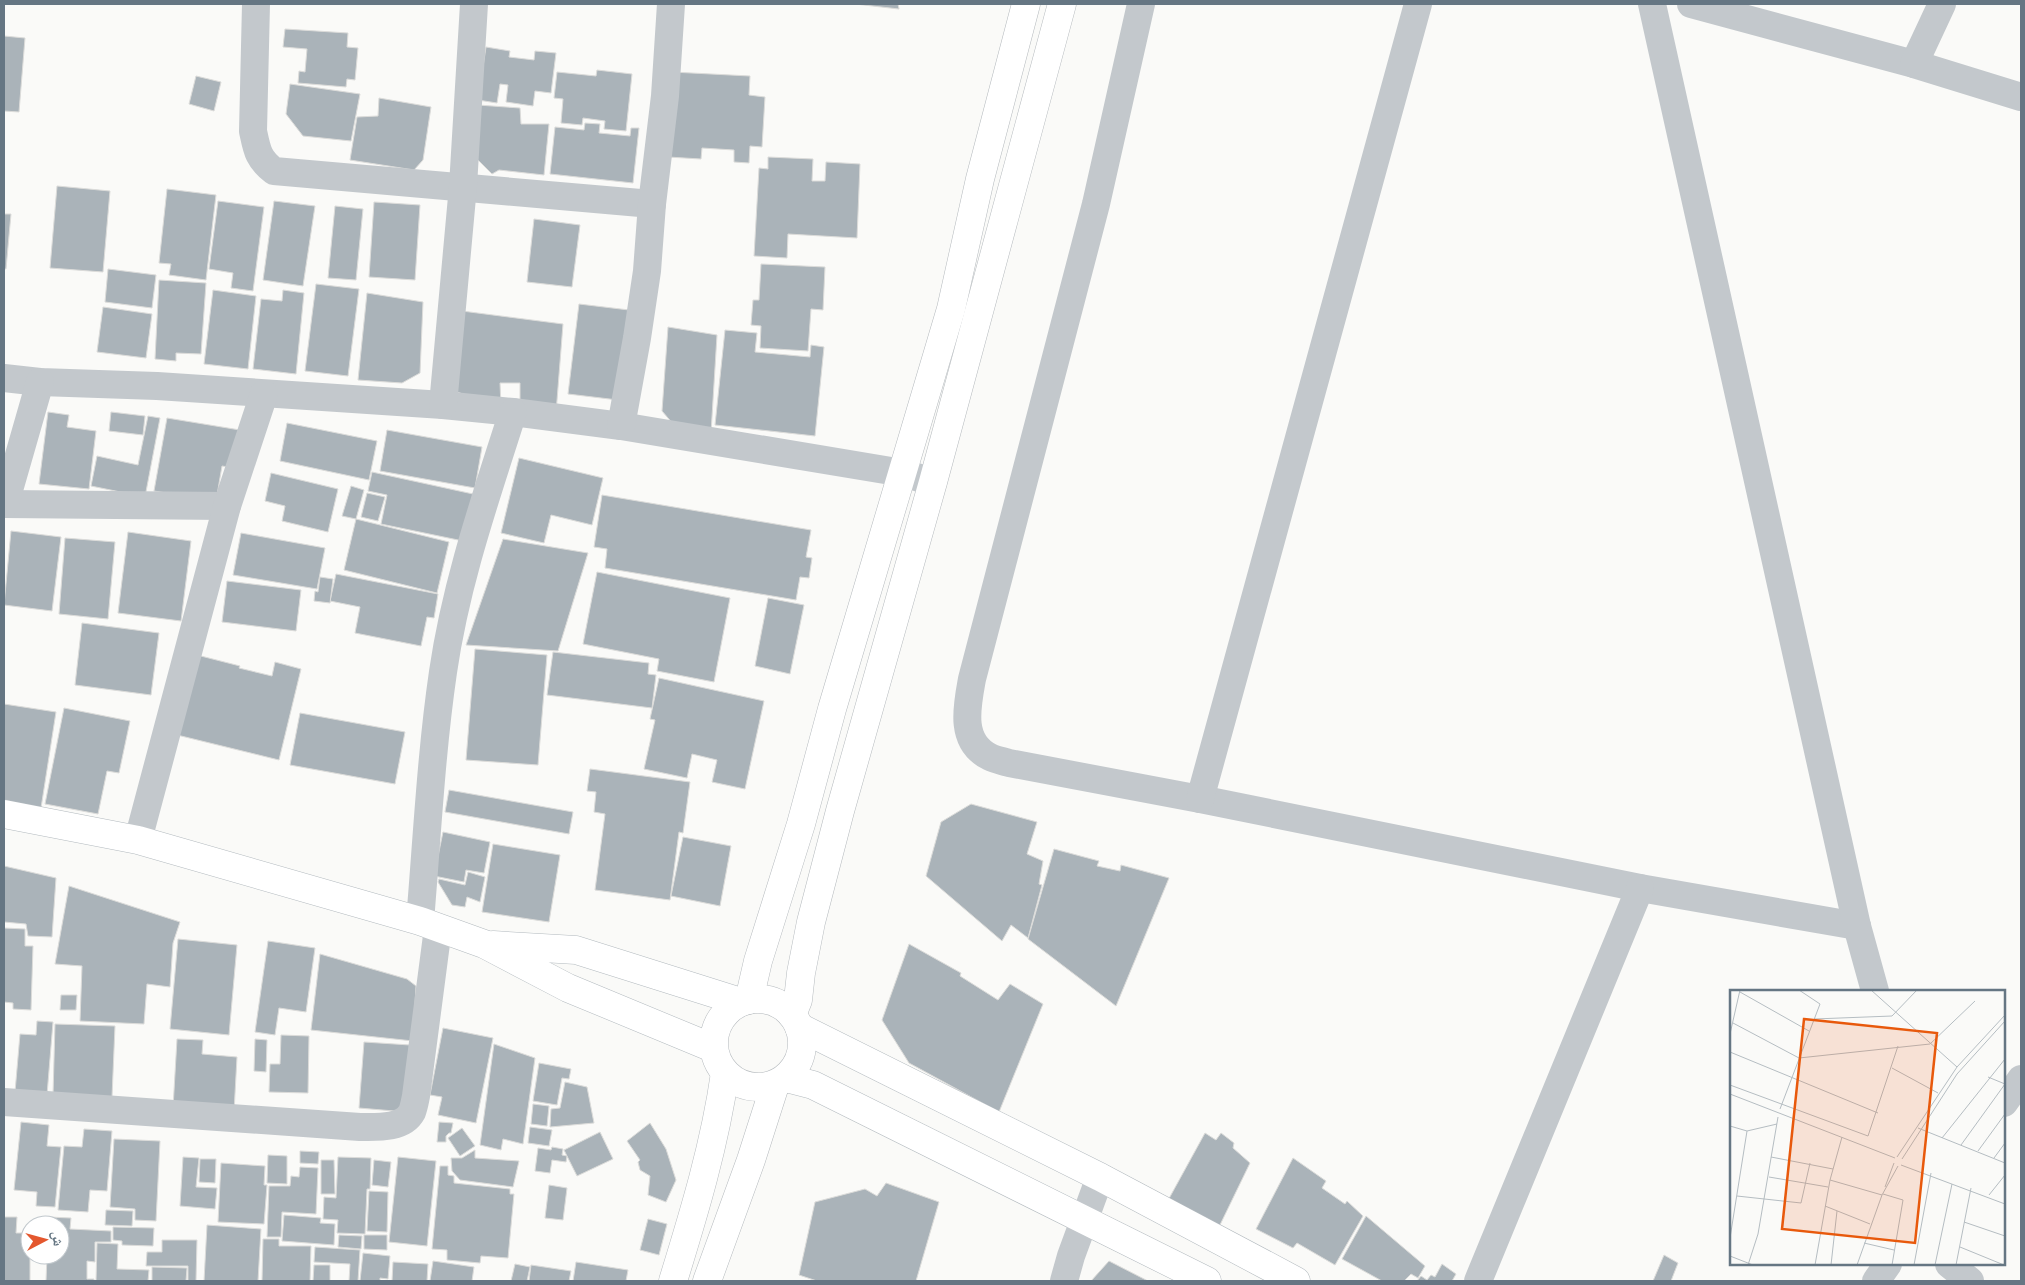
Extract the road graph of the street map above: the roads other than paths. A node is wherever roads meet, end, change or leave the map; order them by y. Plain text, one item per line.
1 (256, 4) edge
2 (474, 4) edge
3 (671, 4) edge
4 (1026, 4) edge
5 (1062, 4) edge
6 (1141, 4) edge
7 (1418, 4) edge
8 (1652, 4) edge
9 (1691, 4) edge
10 (1942, 4) edge
11 (1914, 64) junction
12 (2021, 97) edge
13 (463, 186) junction
14 (652, 204) junction
15 (4, 378) edge
16 (40, 382) junction
17 (264, 394) junction
18 (443, 405) junction
19 (513, 412) junction
20 (621, 426) junction
21 (903, 474) junction
22 (933, 482) junction
23 (4, 504) edge
24 (227, 506) junction
25 (1200, 799) junction
26 (4, 814) edge
27 (138, 840) junction
28 (1640, 888) junction
29 (429, 925) junction
30 (1857, 926) junction
31 (484, 944) junction
32 (1874, 990) edge
33 (745, 1001) junction
34 (796, 1021) junction
35 (713, 1048) junction
36 (725, 1073) junction
37 (2021, 1080) edge
38 (781, 1081) junction
39 (4, 1102) edge
40 (2005, 1102) edge
41 (1100, 1177) junction
42 (1085, 1220) junction
43 (1887, 1265) edge
44 (1950, 1265) edge
45 (674, 1281) edge
46 (706, 1281) edge
47 (1064, 1281) edge
48 (1207, 1281) edge
49 (1296, 1281) edge
50 (1478, 1281) edge
51 (1876, 1281) edge
52 (1970, 1281) edge

1 - 13 street
2 - 13 street
3 - 14 street
4 - 21 main road
5 - 22 main road
6 - 25 street
7 - 25 street
8 - 30 street
9 - 11 street
10 - 11 street
11 - 12 street
13 - 14 street
13 - 18 street
14 - 20 street
15 - 16 street
16 - 17 street
16 - 23 street
17 - 18 street
17 - 24 street
18 - 19 street
19 - 20 street
19 - 29 street
20 - 21 street
21 - 22 street
21 - 33 main road
22 - 34 main road
23 - 24 street
24 - 27 street
25 - 28 street
26 - 27 main road
27 - 29 main road
28 - 30 street
28 - 50 street
29 - 31 main road
29 - 39 street
30 - 32 street
31 - 33 main road
31 - 35 main road
33 - 34 main road
33 - 35 main road
34 - 38 main road
34 - 41 main road
35 - 36 main road
36 - 38 main road
36 - 45 main road
37 - 40 street
38 - 42 main road
38 - 46 main road
41 - 42 street
41 - 49 main road
42 - 47 street
42 - 48 main road
43 - 51 street
44 - 52 street

